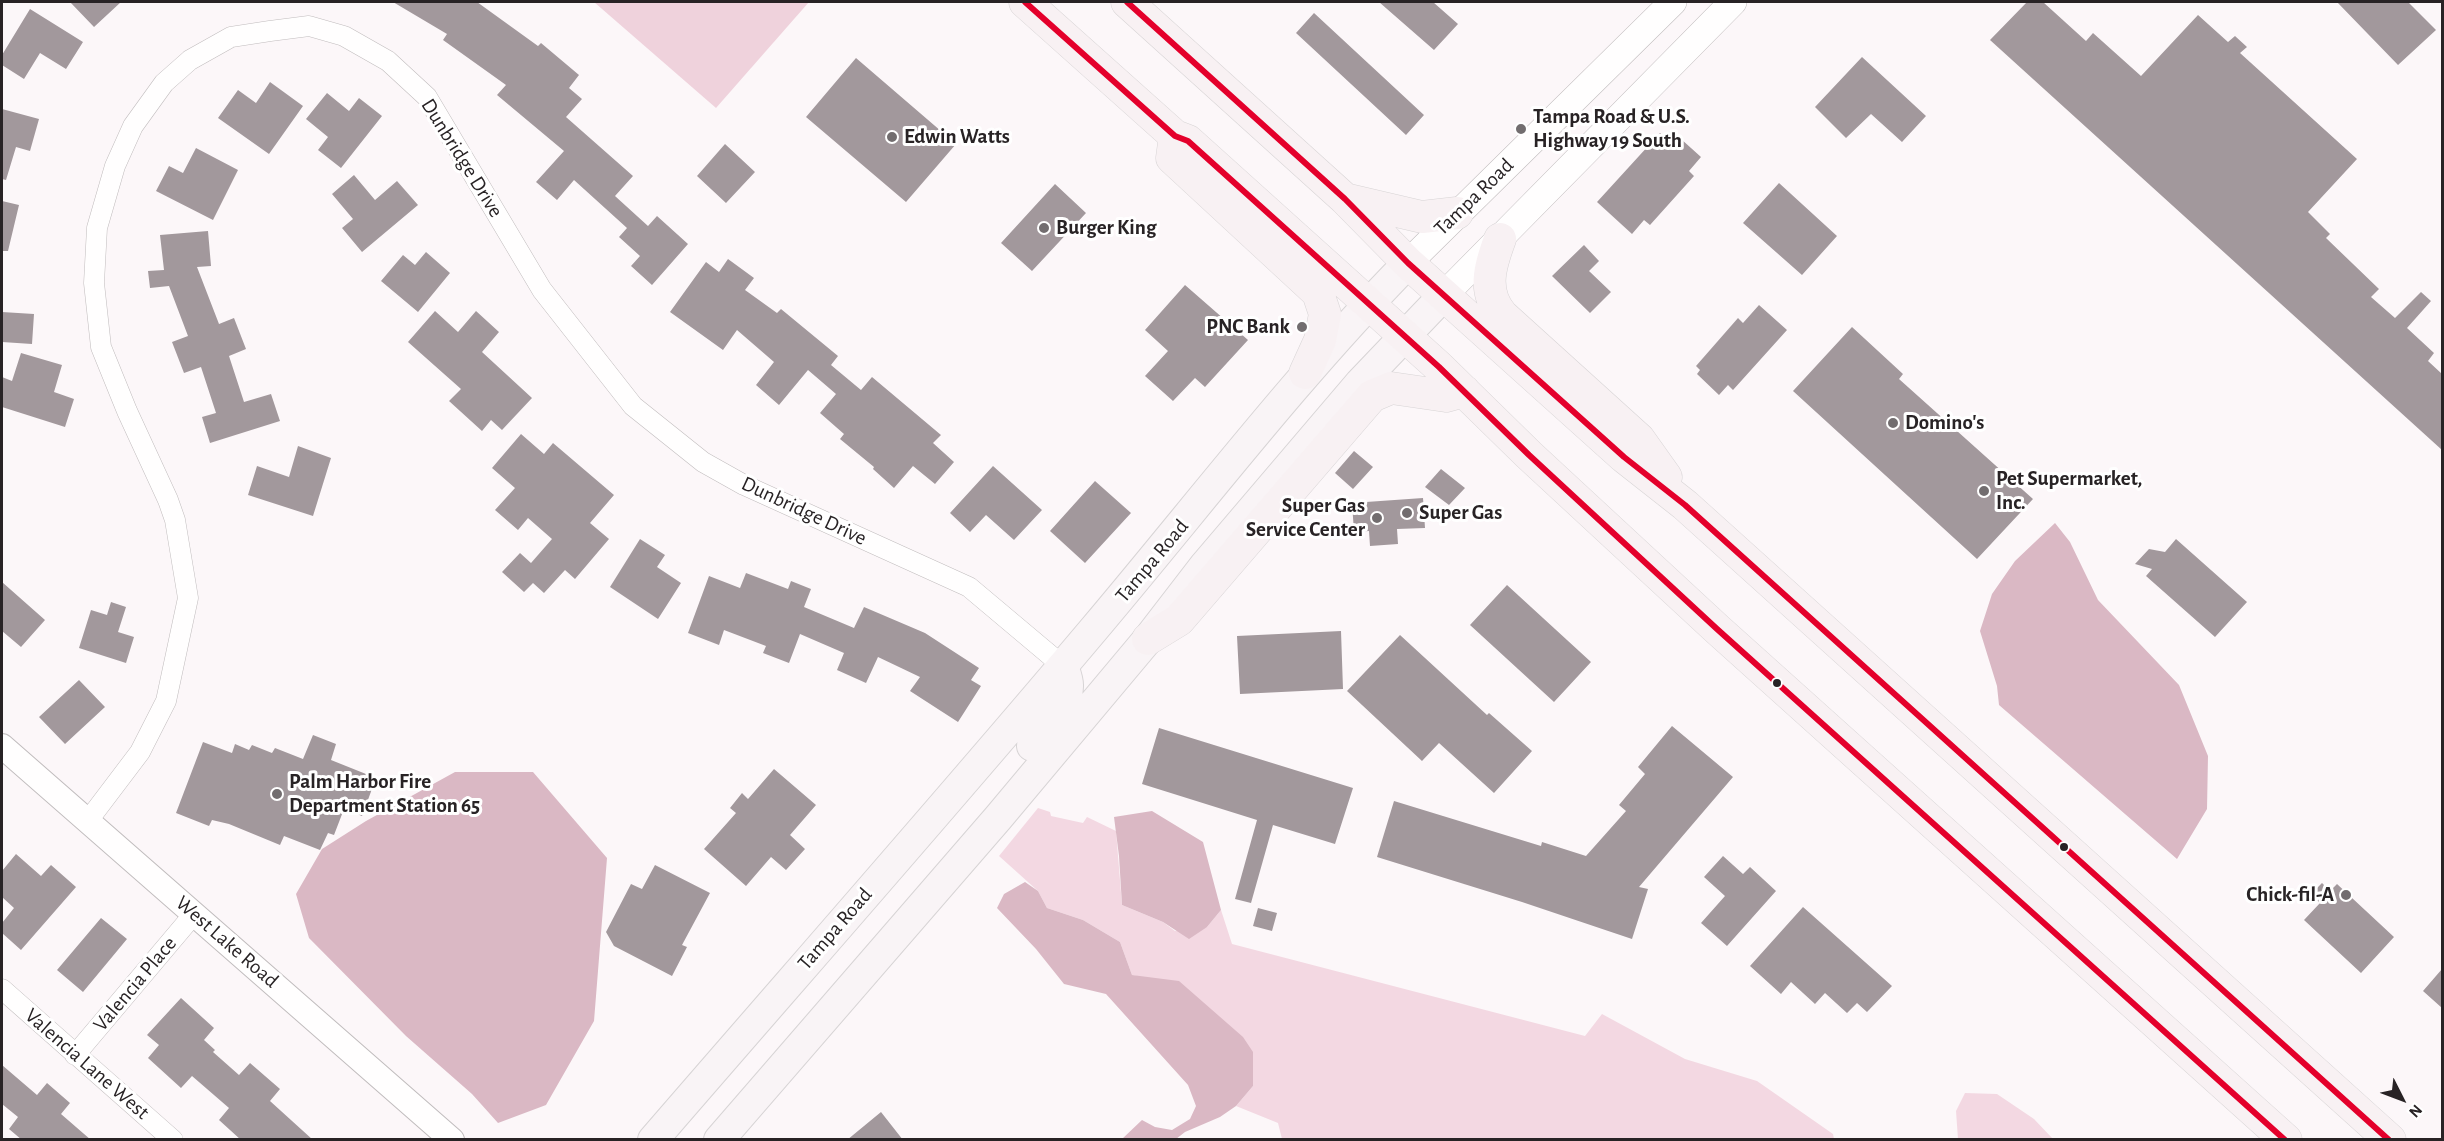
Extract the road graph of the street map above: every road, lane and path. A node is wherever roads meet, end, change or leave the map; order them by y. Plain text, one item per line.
1 (1024, 2) edge
2 (1127, 2) edge
3 (1673, 2) edge
4 (1733, 2) edge
5 (1175, 136) junction
6 (1345, 199) junction
7 (1457, 213) junction
8 (1500, 239) junction
9 (1408, 262) junction
10 (1444, 295) junction
11 (1368, 304) junction
12 (1404, 335) junction
13 (1305, 373) junction
14 (1464, 391) junction
15 (1685, 505) junction
16 (1148, 639) junction
17 (1063, 666) junction
18 (2, 746) edge
19 (87, 822) junction
20 (962, 860) junction
21 (194, 914) junction
22 (2, 989) edge
23 (75, 1055) junction
24 (173, 1140) edge
25 (452, 1140) edge
26 (653, 1140) edge
27 (719, 1140) edge
28 (2286, 1140) edge
29 (2390, 1140) edge

1 - 5 highway
2 - 6 highway
3 - 7 main road, Tampa Road
4 - 8 main road, Tampa Road
5 - 11 highway
5 - 13 highway
6 - 7 highway
6 - 9 highway
7 - 9 main road, Tampa Road
8 - 10 main road, Tampa Road
8 - 15 highway
9 - 10 highway
9 - 11 main road, Tampa Road
10 - 12 main road, Tampa Road
10 - 15 highway
11 - 12 highway
11 - 13 main road, Tampa Road
12 - 14 highway
12 - 16 main road, Tampa Road
13 - 17 main road, Tampa Road
14 - 16 highway
14 - 28 highway
15 - 29 highway
16 - 20 main road, Tampa Road
17 - 19 street, Dunbridge Drive
17 - 20 main road
17 - 26 main road, Tampa Road
18 - 19 street, West Lake Road
19 - 21 street, West Lake Road
20 - 27 main road, Tampa Road
21 - 23 street, Valencia Place
21 - 25 street, West Lake Road
22 - 23 street, Valencia Lane West
23 - 24 street, Valencia Lane West

